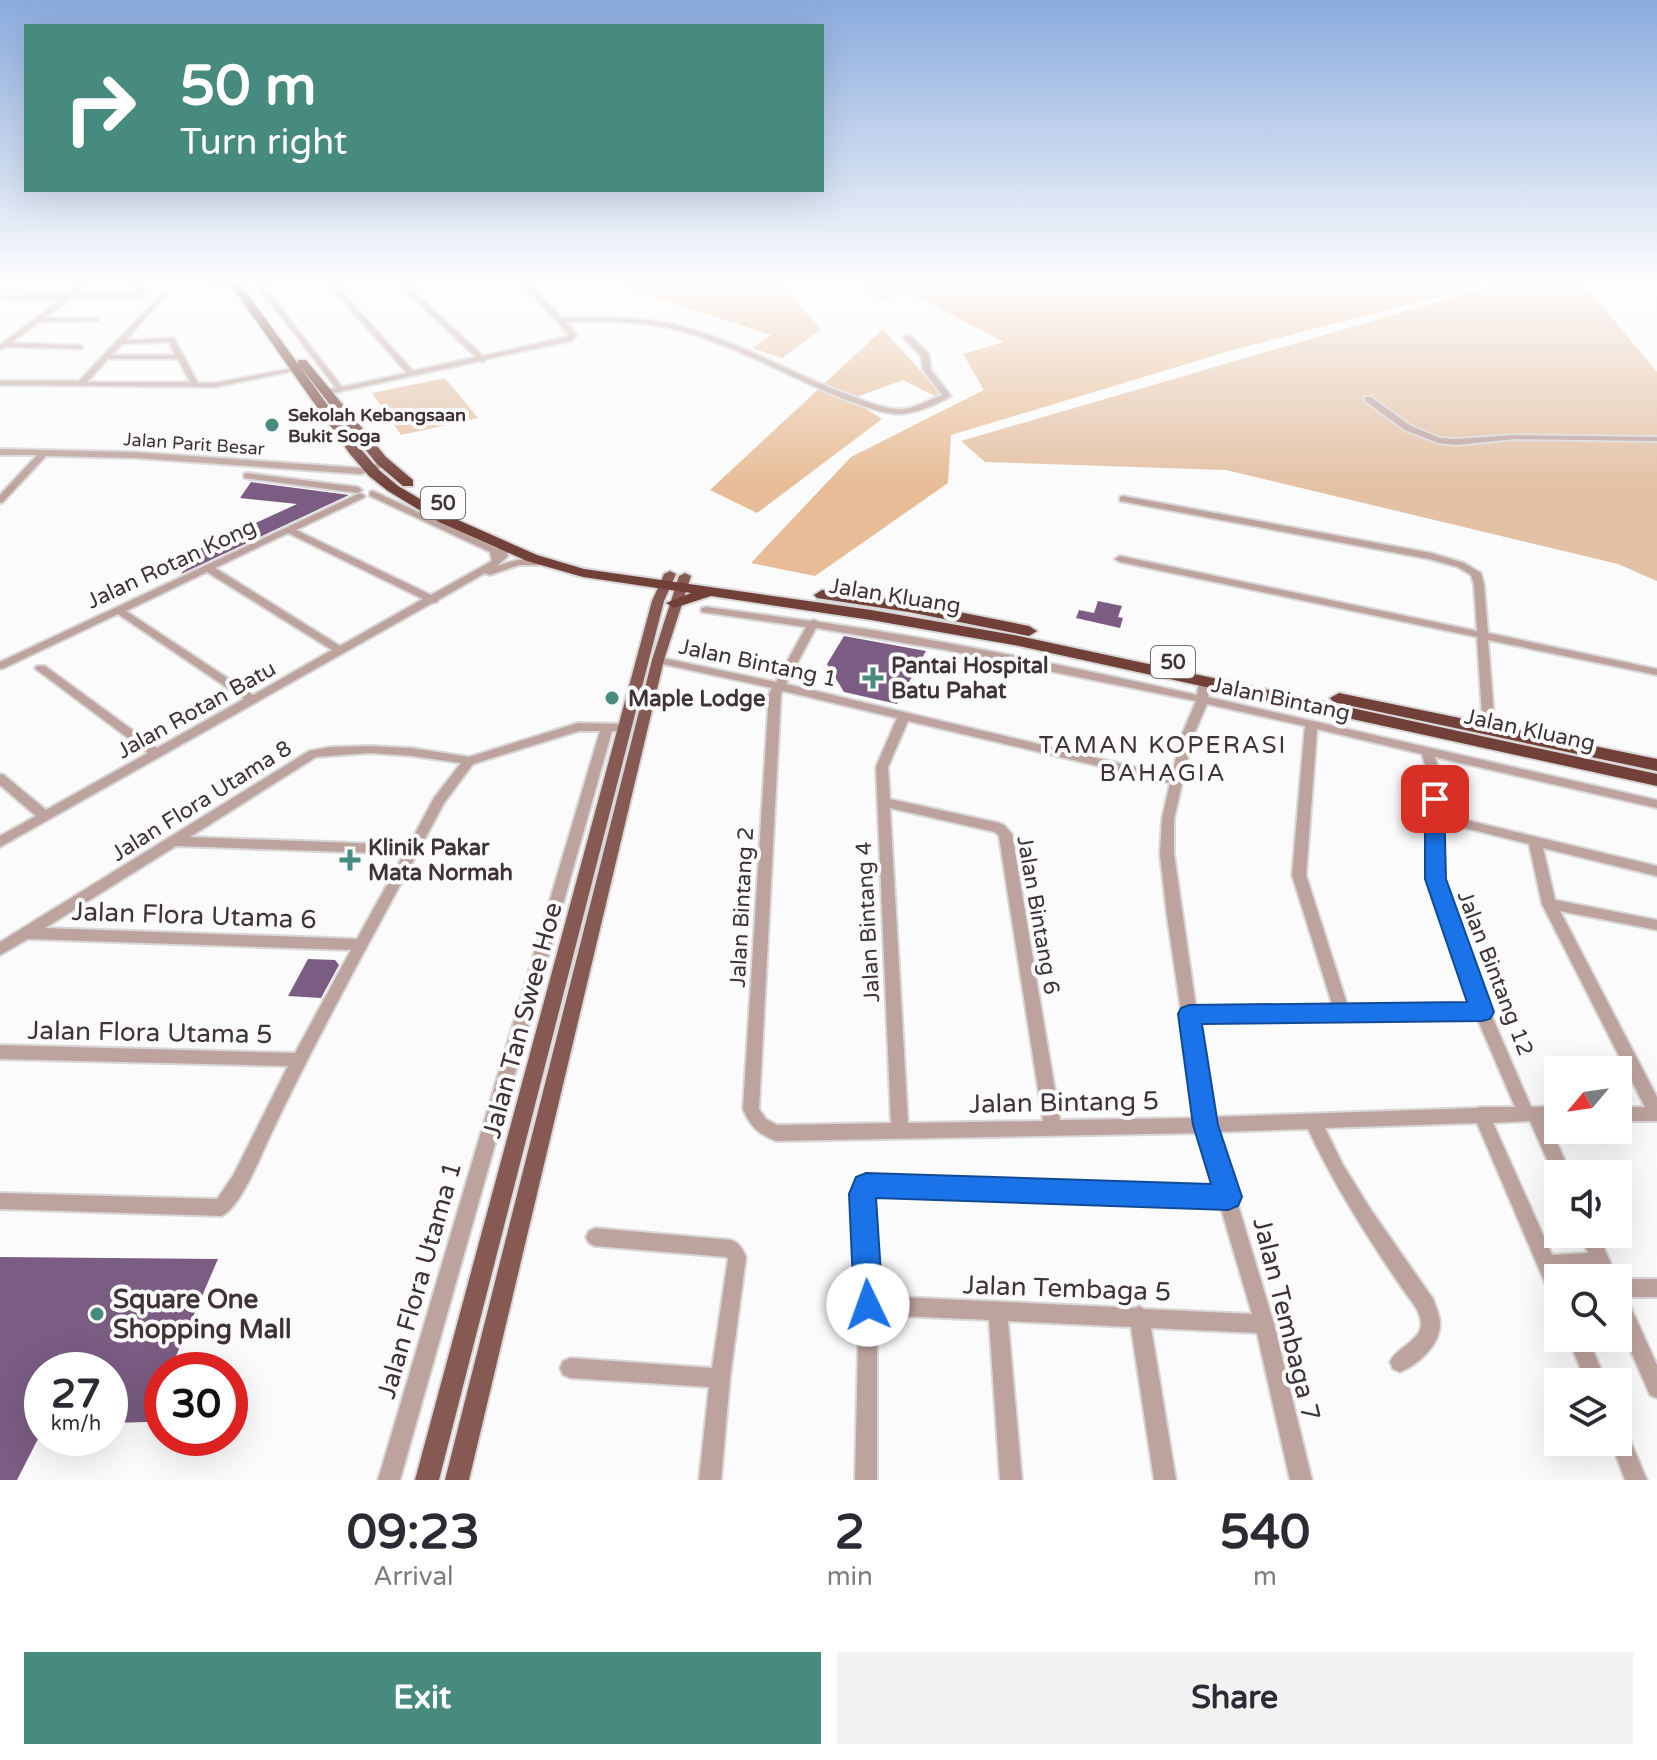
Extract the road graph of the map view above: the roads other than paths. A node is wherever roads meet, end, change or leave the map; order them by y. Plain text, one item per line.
1 (114, 350) edge
2 (177, 350) edge
3 (280, 350) edge
4 (294, 350) edge
5 (390, 350) edge
6 (472, 350) edge
7 (523, 350) edge
8 (744, 350) edge
9 (920, 350) edge
10 (107, 357) junction
11 (181, 357) junction
12 (483, 360) junction
13 (294, 370) junction
14 (412, 374) junction
15 (0, 383) edge
16 (80, 385) junction
17 (195, 385) junction
18 (331, 395) junction
19 (1368, 399) dead end
20 (1657, 439) edge
21 (0, 452) edge
22 (43, 454) junction
23 (256, 464) junction
24 (378, 468) junction
25 (359, 493) junction
26 (1123, 499) dead end
27 (0, 500) edge
28 (289, 530) junction
29 (500, 554) junction
30 (1120, 559) dead end
31 (541, 562) junction
32 (207, 568) junction
33 (672, 588) junction
34 (425, 604) junction
35 (118, 610) junction
36 (706, 610) dead end
37 (814, 623) junction
38 (1482, 636) junction
39 (340, 651) junction
40 (658, 660) junction
41 (0, 666) edge
42 (41, 668) dead end
43 (1657, 672) edge
44 (1205, 681) junction
45 (778, 686) junction
46 (253, 700) junction
47 (1202, 701) junction
48 (904, 715) junction
49 (1311, 724) junction
50 (616, 727) junction
51 (1489, 729) junction
52 (1428, 753) junction
53 (157, 754) junction
54 (469, 761) junction
55 (1657, 765) edge
56 (0, 778) edge
57 (1657, 780) edge
58 (1177, 781) junction
59 (883, 802) junction
60 (1657, 804) edge
61 (1433, 816) junction
62 (45, 817) junction
63 (173, 841) junction
64 (0, 842) edge
65 (1535, 842) junction
66 (413, 850) junction
67 (1657, 871) edge
68 (1549, 904) junction
69 (1655, 928) edge
70 (26, 933) junction
71 (360, 945) junction
72 (0, 949) edge
73 (1342, 1012) junction
74 (1482, 1012) junction
75 (1189, 1014) junction
76 (0, 1052) edge
77 (300, 1060) junction
78 (1530, 1113) junction
79 (1544, 1113) edge
80 (1481, 1114) junction
81 (1632, 1114) edge
82 (1657, 1114) edge
83 (1313, 1121) junction
84 (1206, 1125) junction
85 (763, 1128) joint
86 (1053, 1128) junction
87 (900, 1131) junction
88 (1555, 1160) edge
89 (1228, 1197) junction
90 (0, 1201) edge
91 (595, 1237) dead end
92 (1547, 1264) edge
93 (1632, 1288) edge
94 (1657, 1288) edge
95 (868, 1305) junction
96 (998, 1311) junction
97 (1139, 1316) junction
98 (1264, 1324) junction
99 (1632, 1332) edge
100 (1400, 1362) dead end
101 (570, 1368) dead end
102 (720, 1378) junction
103 (1657, 1388) edge
104 (1626, 1456) edge
105 (389, 1480) edge
106 (427, 1480) edge
107 (457, 1480) edge
108 (710, 1480) edge
109 (866, 1480) edge
110 (1011, 1480) edge
111 (1165, 1480) edge
112 (1301, 1480) edge
113 (1636, 1480) edge

1 - 10 street
2 - 11 street
3 - 13 highway, Jalan Kluang / 50
4 - 18 highway, Jalan Kluang / 50
5 - 14 street
6 - 12 street
7 - 12 street
8 - 9 street
10 - 11 street
10 - 16 street
11 - 17 street
12 - 14 street
13 - 17 street
13 - 18 highway, Jalan Kluang / 50
14 - 18 street
15 - 16 street
16 - 17 street
18 - 24 highway, Jalan Kluang / 50
19 - 20 street
21 - 22 street, Jalan Parit Besar
22 - 23 street, Jalan Parit Besar
22 - 27 street
23 - 24 street, Jalan Parit Besar
23 - 25 street
24 - 29 highway, Jalan Kluang / 50
24 - 33 highway, Jalan Kluang / 50
25 - 28 street, Jalan Rotan Kong
25 - 29 street
26 - 38 street
28 - 32 street, Jalan Rotan Kong
28 - 34 street
29 - 31 highway, Jalan Kluang / 50
29 - 34 street, Jalan Rotan Batu
30 - 38 street
31 - 33 highway, Jalan Kluang / 50
31 - 34 street, Jalan Rotan Batu
32 - 35 street, Jalan Rotan Kong
32 - 39 street
33 - 40 main road, Jalan Tan Swee Hoe
33 - 44 highway, Jalan Kluang / 50
33 - 50 main road, Jalan Tan Swee Hoe
33 - 51 highway, Jalan Kluang / 50
34 - 39 street, Jalan Rotan Batu
35 - 41 street, Jalan Rotan Kong
35 - 46 street
36 - 37 street, Jalan Bintang
37 - 45 street
37 - 47 street, Jalan Bintang
38 - 43 street
38 - 51 street
39 - 46 street, Jalan Rotan Batu
40 - 45 street, Jalan Bintang 1
40 - 107 main road, Jalan Tan Swee Hoe
42 - 53 street
44 - 47 street, Jalan Tembaga 7
44 - 57 highway, Jalan Kluang / 50
45 - 48 street, Jalan Bintang 1
45 - 85 street, Jalan Bintang 2
46 - 53 street, Jalan Rotan Batu
47 - 49 street, Jalan Bintang
47 - 58 street, Jalan Tembaga 7
48 - 58 street, Jalan Bintang 1
48 - 59 street, Jalan Bintang 4
49 - 52 street, Jalan Bintang
49 - 73 street
50 - 54 street
50 - 105 street, Jalan Flora Utama 1
50 - 106 main road, Jalan Tan Swee Hoe
51 - 55 highway, Jalan Kluang / 50
52 - 60 street, Jalan Bintang
52 - 61 street, Jalan Bintang 12
53 - 62 street, Jalan Rotan Batu
54 - 63 street, Jalan Flora Utama 8
54 - 66 street
56 - 62 street
58 - 75 street, Jalan Tembaga 7
59 - 86 street, Jalan Bintang 6
59 - 87 street, Jalan Bintang 4
61 - 65 street
61 - 74 street, Jalan Bintang 12
62 - 64 street, Jalan Rotan Batu
63 - 66 street
63 - 70 street, Jalan Flora Utama 8
65 - 67 street
65 - 68 street
66 - 71 street
68 - 69 street
68 - 82 street
70 - 71 street, Jalan Flora Utama 6
70 - 72 street, Jalan Flora Utama 8
71 - 77 street
73 - 74 street
73 - 75 street
74 - 78 street, Jalan Bintang 12
75 - 84 street, Jalan Tembaga 7
76 - 77 street, Jalan Flora Utama 5
77 - 90 street
78 - 79 street, Jalan Bintang 5
78 - 80 street, Jalan Bintang 5
78 - 88 street, Jalan Bintang 12
80 - 83 street, Jalan Bintang 5
80 - 92 street
81 - 82 street
83 - 84 street, Jalan Bintang 5
83 - 100 street
84 - 86 street, Jalan Bintang 5
84 - 89 street, Jalan Tembaga 7
85 - 87 street, Jalan Bintang 5
86 - 87 street, Jalan Bintang 5
89 - 95 street
89 - 98 street, Jalan Tembaga 7
91 - 102 street
93 - 94 street
95 - 96 street, Jalan Tembaga 5
95 - 109 street
96 - 97 street, Jalan Tembaga 5
96 - 110 street
97 - 98 street, Jalan Tembaga 5
97 - 111 street
98 - 112 street, Jalan Tembaga 7
99 - 103 street
101 - 102 street
102 - 108 street
104 - 113 street

